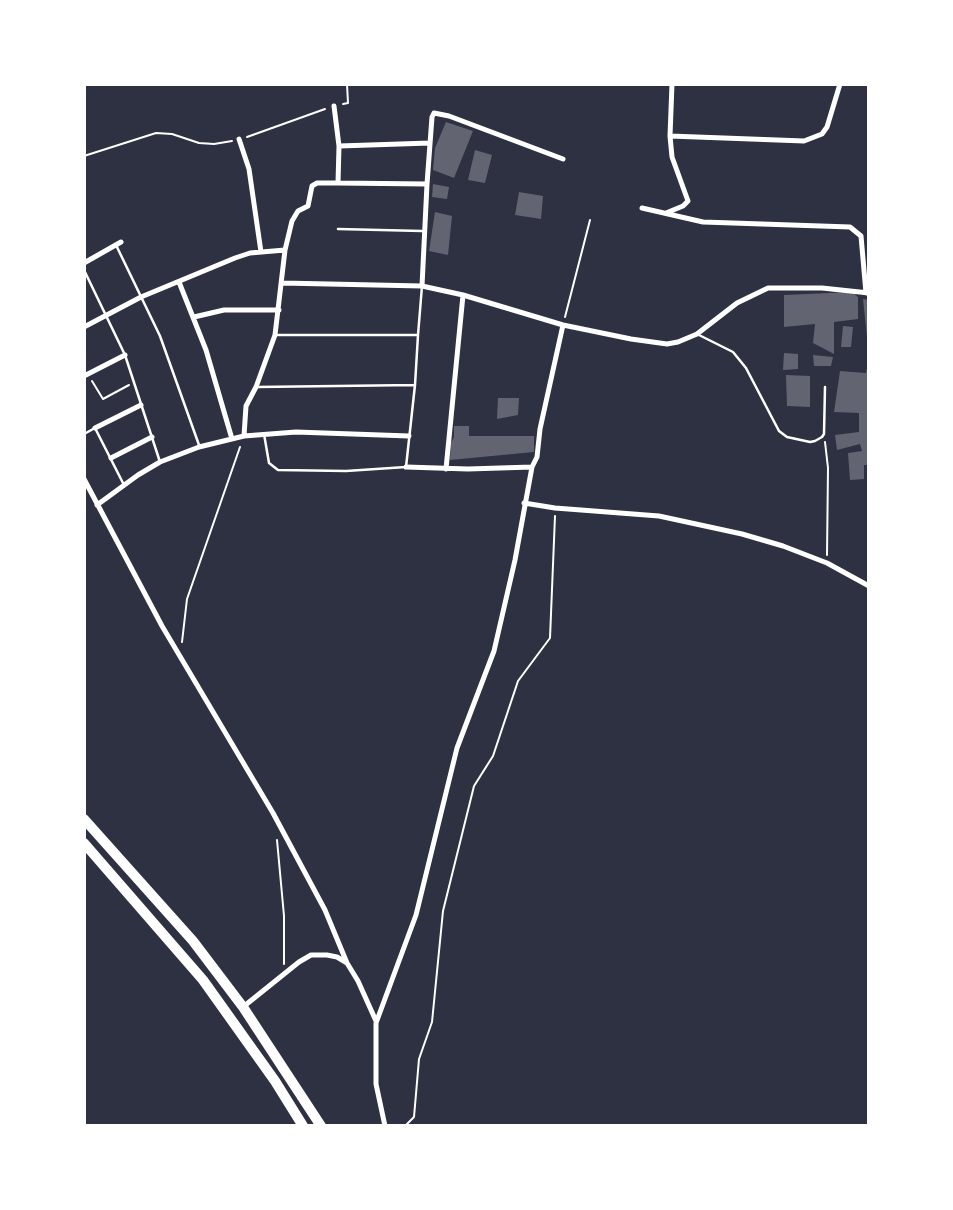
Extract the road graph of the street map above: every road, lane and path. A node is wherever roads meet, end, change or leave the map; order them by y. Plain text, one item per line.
1 (348, 84) edge
2 (672, 84) edge
3 (840, 84) edge
4 (334, 106) junction
5 (670, 136) junction
6 (239, 139) junction
7 (430, 143) junction
8 (339, 146) junction
9 (84, 156) edge
10 (563, 159) dead end
11 (338, 183) junction
12 (427, 184) junction
13 (642, 208) dead end
14 (666, 213) junction
15 (590, 220) dead end
16 (338, 229) dead end
17 (424, 232) junction
18 (119, 244) joint
19 (285, 250) junction
20 (261, 252) junction
21 (84, 263) edge
22 (84, 270) edge
23 (179, 282) junction
24 (282, 284) junction
25 (422, 286) junction
26 (868, 293) edge
27 (463, 295) junction
28 (141, 297) junction
29 (279, 310) junction
30 (106, 314) junction
31 (194, 317) junction
32 (563, 325) junction
33 (84, 327) edge
34 (697, 334) junction
35 (275, 335) junction
36 (418, 335) junction
37 (125, 355) junction
38 (86, 375) edge
39 (133, 382) junction
40 (415, 386) junction
41 (256, 387) junction
42 (825, 387) dead end
43 (141, 405) junction
44 (95, 428) junction
45 (84, 434) edge
46 (264, 434) junction
47 (824, 434) junction
48 (244, 436) junction
49 (409, 436) junction
50 (152, 437) junction
51 (232, 439) junction
52 (199, 447) junction
53 (111, 458) junction
54 (160, 462) junction
55 (406, 467) junction
56 (532, 467) junction
57 (446, 469) junction
58 (84, 480) edge
59 (124, 486) junction
60 (524, 503) junction
61 (97, 505) junction
62 (555, 508) junction
63 (827, 563) junction
64 (869, 586) edge
65 (181, 656) junction
66 (84, 819) edge
67 (277, 837) dead end
68 (84, 843) edge
69 (347, 963) junction
70 (284, 972) junction
71 (243, 1007) junction
72 (376, 1023) junction
73 (303, 1126) edge
74 (321, 1126) edge
75 (386, 1126) edge
76 (405, 1126) edge

1 - 4 path
2 - 5 street
3 - 5 street
4 - 6 path
4 - 8 street
5 - 14 street
6 - 9 path
6 - 20 street
7 - 8 street
7 - 10 street
7 - 12 street
8 - 11 street
11 - 12 street
11 - 19 street
12 - 17 street
13 - 14 street
14 - 26 street
15 - 32 path
16 - 17 lane
17 - 25 street
18 - 21 street
18 - 28 lane
19 - 20 street
19 - 24 street
20 - 23 street
22 - 30 lane
23 - 28 street
23 - 31 street
24 - 25 street
24 - 29 street
25 - 27 street
25 - 36 lane
26 - 34 street
27 - 32 street
27 - 57 street
28 - 30 street
28 - 52 lane
29 - 31 street
29 - 35 street
30 - 33 street
30 - 37 lane
31 - 51 street
32 - 34 street
32 - 56 street
34 - 47 lane
35 - 36 lane
35 - 41 street
36 - 40 lane
37 - 38 street
37 - 39 lane
38 - 39 path
39 - 43 lane
40 - 41 lane
40 - 49 lane
41 - 48 street
42 - 47 lane
43 - 44 street
43 - 50 lane
44 - 45 lane
44 - 53 lane
46 - 48 street
46 - 49 street
46 - 55 lane
47 - 63 path
48 - 51 street
48 - 65 path
49 - 55 lane
50 - 53 street
50 - 54 lane
51 - 52 street
52 - 54 street
53 - 59 lane
54 - 59 street
55 - 57 street
56 - 57 street
56 - 60 street
58 - 61 street
59 - 61 street
60 - 62 street
60 - 72 street
61 - 65 street
62 - 63 street
62 - 76 path
63 - 64 street
65 - 69 street
66 - 71 highway
67 - 70 path
68 - 73 highway
69 - 70 street
69 - 72 street
70 - 71 street
71 - 74 highway
72 - 75 street

